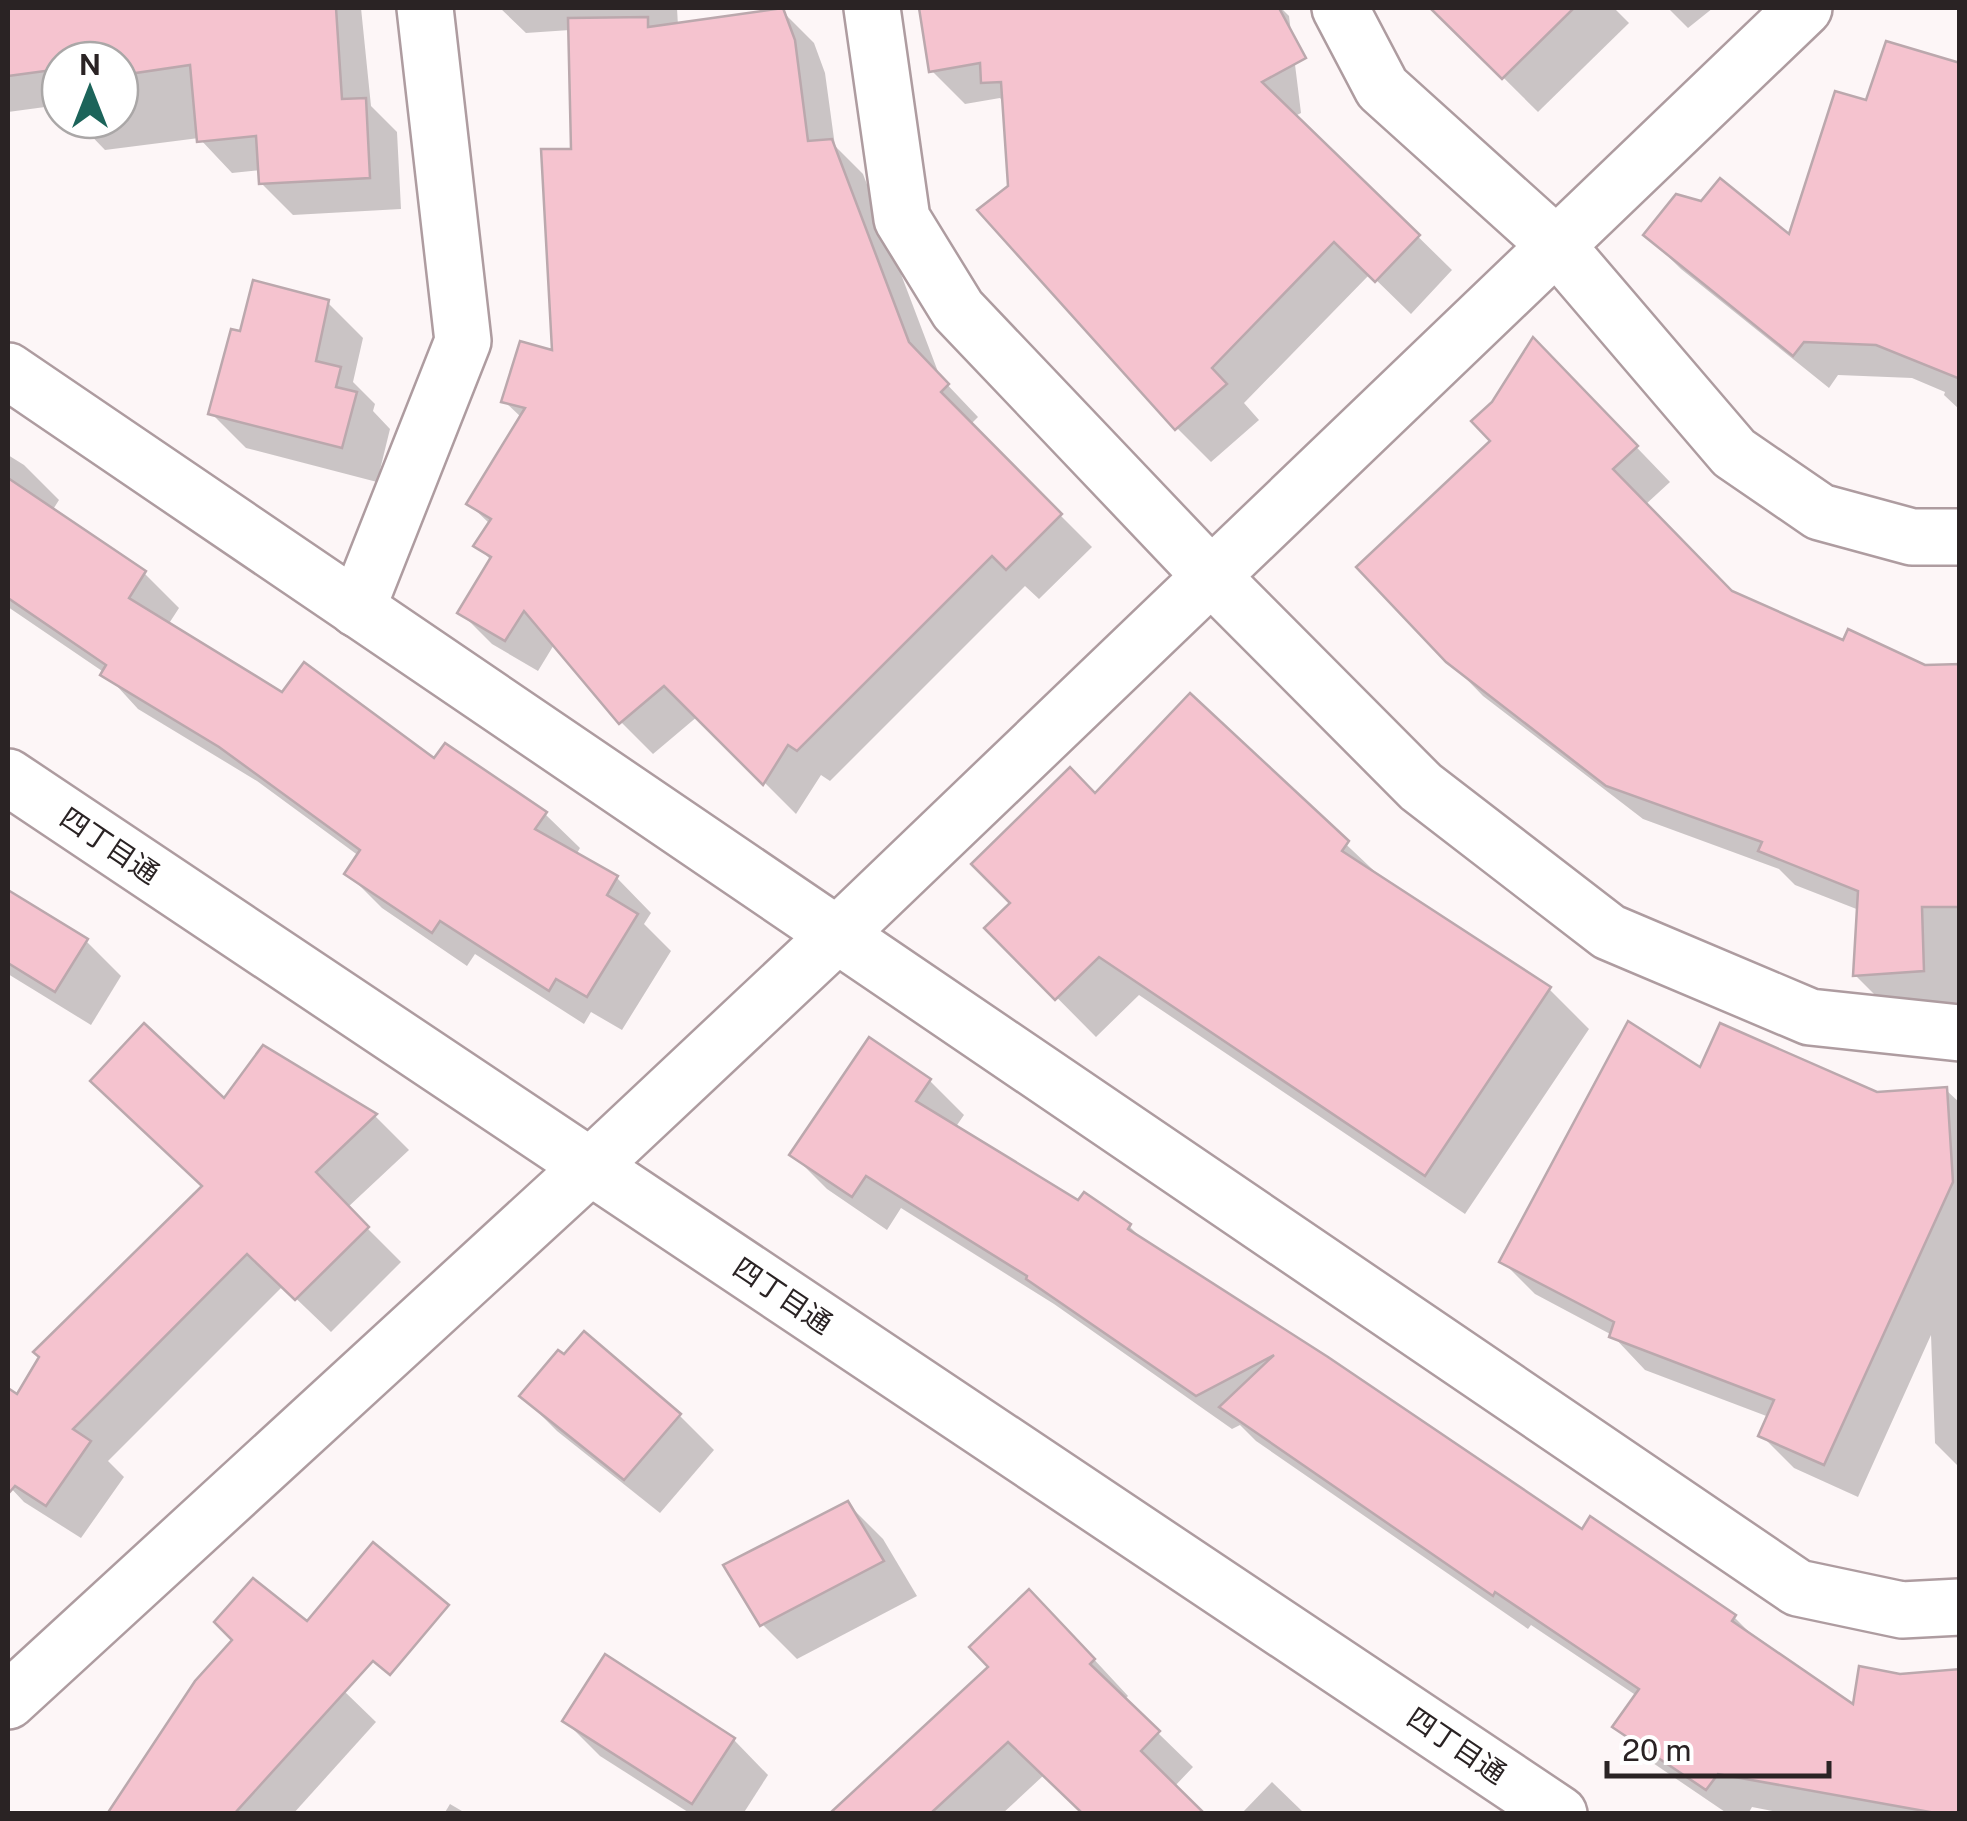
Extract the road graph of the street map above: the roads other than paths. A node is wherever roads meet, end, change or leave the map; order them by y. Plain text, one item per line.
1 (425, 8) edge
2 (872, 8) edge
3 (1340, 8) edge
4 (1804, 8) edge
5 (1556, 244) junction
6 (8, 371) edge
7 (1960, 537) edge
8 (1211, 576) junction
9 (356, 609) junction
10 (8, 776) edge
11 (837, 935) junction
12 (1960, 1033) edge
13 (591, 1166) junction
14 (1960, 1607) edge
15 (8, 1702) edge
16 (1559, 1814) edge

1 - 9 street
2 - 8 street
3 - 5 street
4 - 5 street
5 - 7 street
5 - 8 street
6 - 9 street
8 - 11 street
8 - 12 street
9 - 11 street
10 - 13 street, 四丁目通
11 - 13 street
11 - 14 street
13 - 15 street
13 - 16 street, 四丁目通

